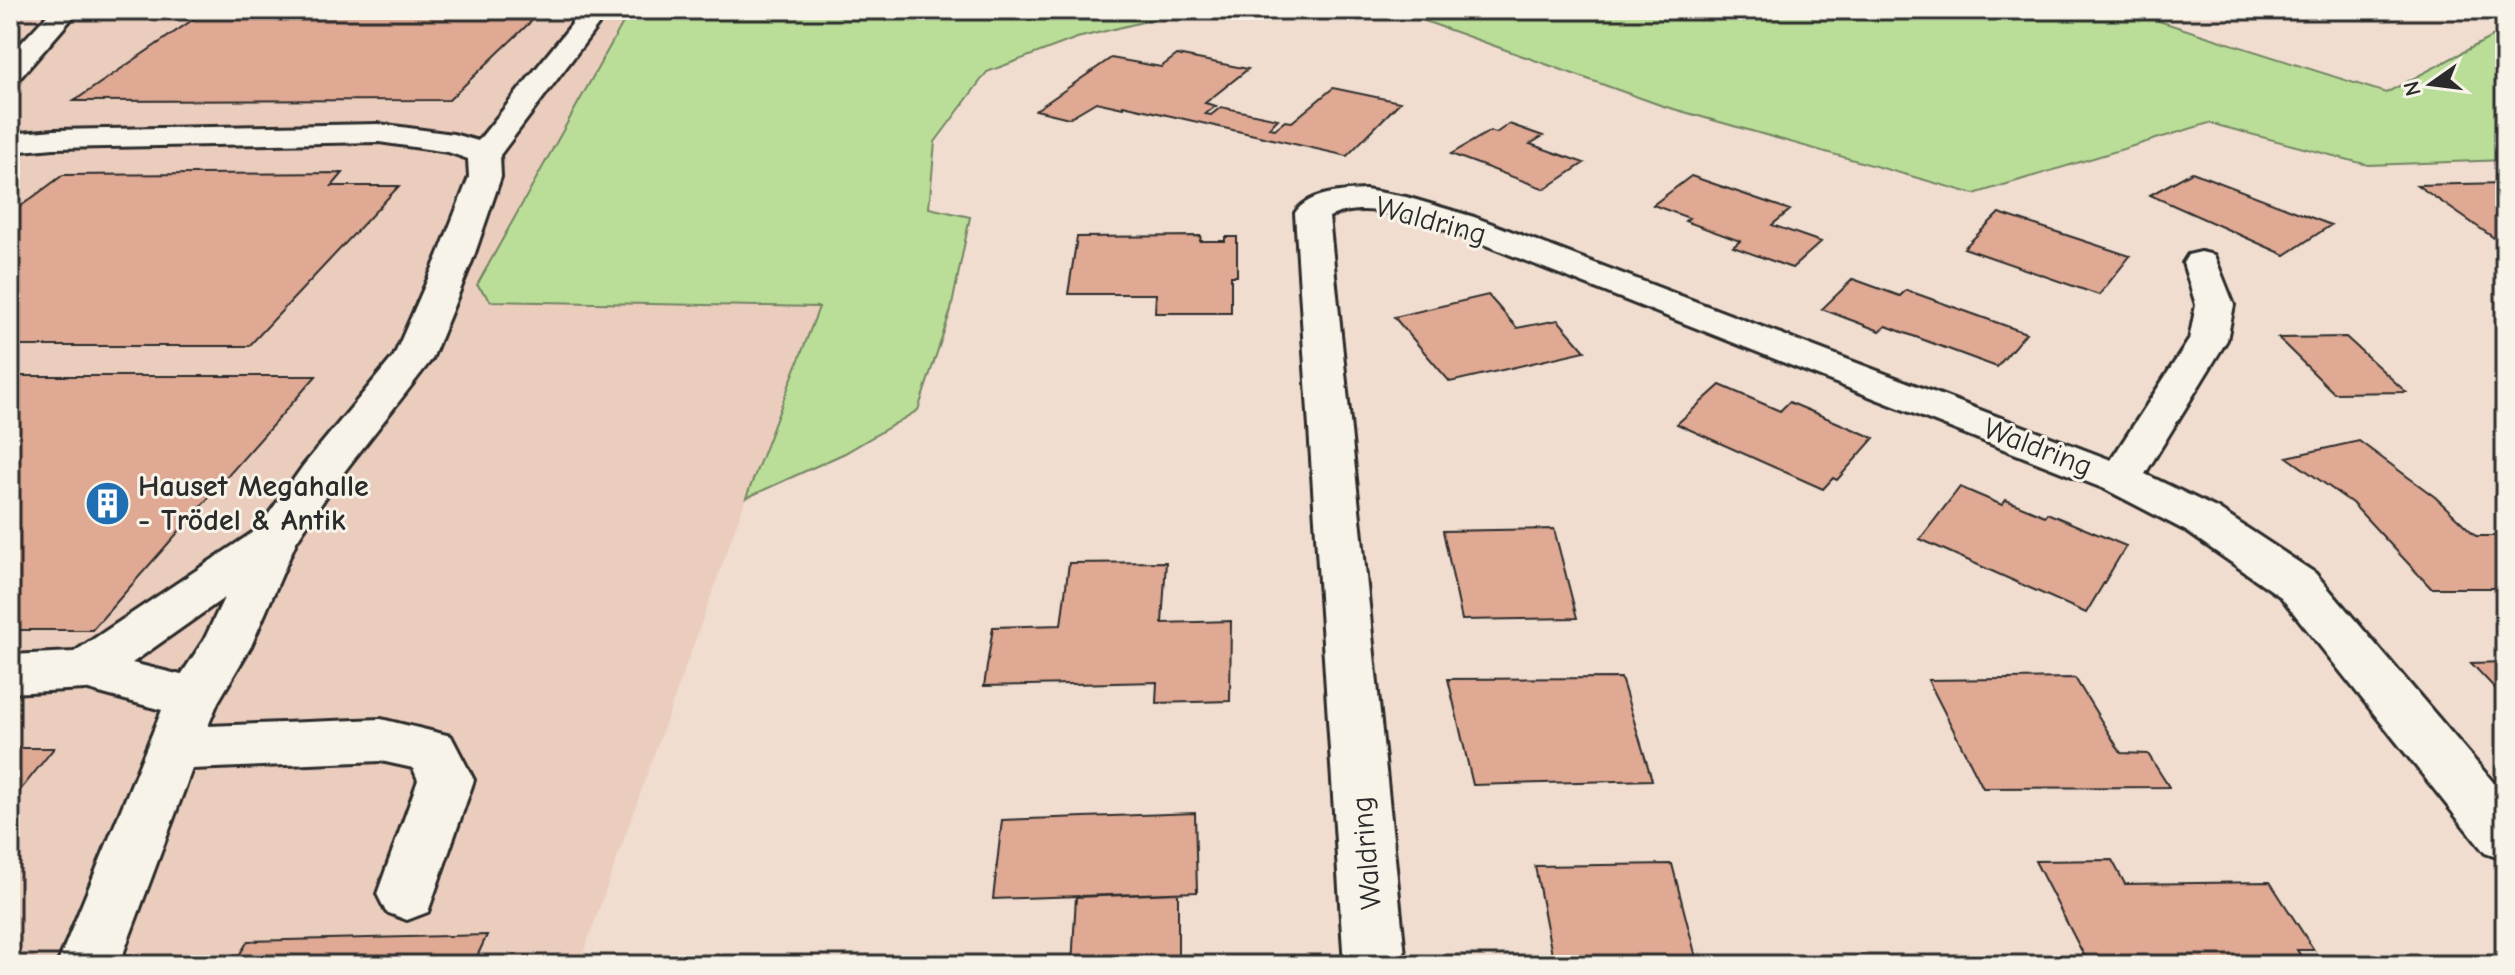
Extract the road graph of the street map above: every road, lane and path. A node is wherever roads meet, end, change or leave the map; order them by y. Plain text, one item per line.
1 (66, 10) edge
2 (583, 10) edge
3 (10, 72) edge
4 (10, 143) edge
5 (484, 154) junction
6 (2201, 263) dead end
7 (2120, 479) junction
8 (274, 540) junction
9 (85, 670) junction
10 (10, 674) edge
11 (193, 698) junction
12 (174, 749) junction
13 (2505, 836) edge
14 (407, 894) dead end
15 (88, 965) edge
16 (1375, 965) edge

1 - 3 street
2 - 5 street
4 - 5 street
5 - 8 street
6 - 7 street, Waldring
7 - 13 street, Waldring
7 - 16 street, Waldring
8 - 9 street
8 - 11 street
9 - 10 street
9 - 11 street
11 - 12 street
12 - 14 street
12 - 15 street

